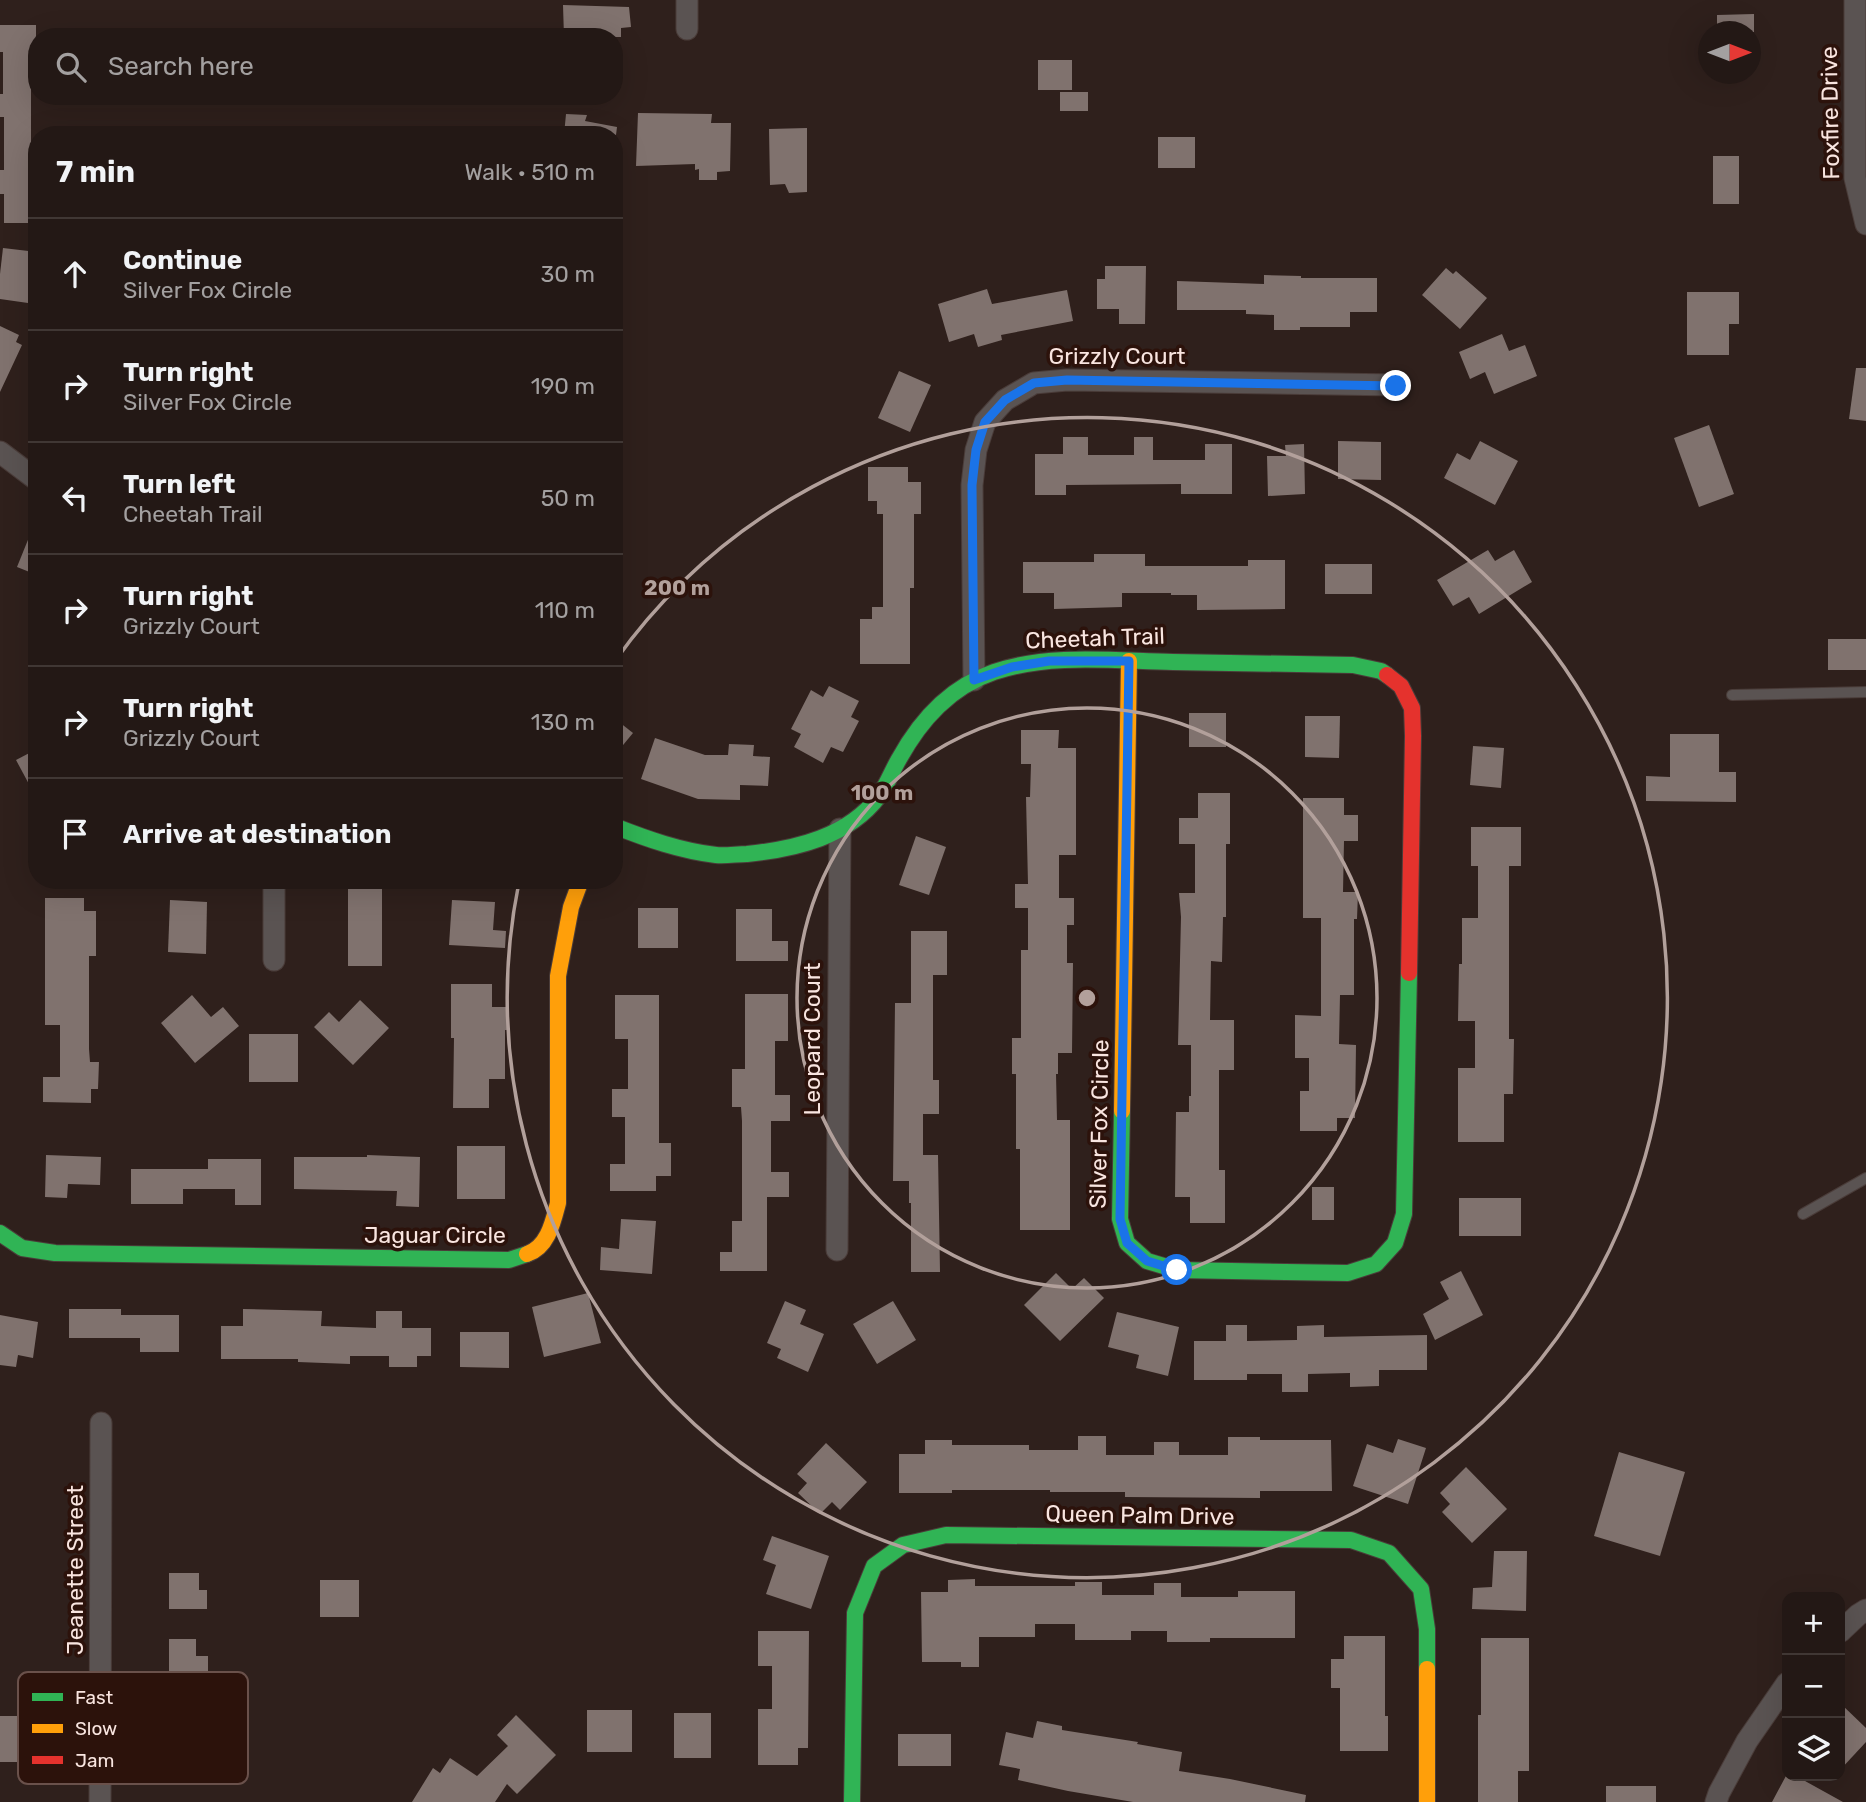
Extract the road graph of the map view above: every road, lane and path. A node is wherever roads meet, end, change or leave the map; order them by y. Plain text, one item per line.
1 (687, 0) edge
2 (1855, 0) edge
3 (687, 29) dead end
4 (1866, 224) edge
5 (1396, 386) dead end
6 (0, 452) edge
7 (28, 473) edge
8 (1129, 661) junction
9 (974, 680) junction
10 (1401, 686) joint
11 (1866, 692) edge
12 (1732, 695) dead end
13 (623, 829) edge
14 (840, 829) junction
15 (275, 889) edge
16 (578, 889) edge
17 (274, 960) dead end
18 (1866, 1178) edge
19 (1803, 1214) dead end
20 (0, 1233) edge
21 (837, 1250) dead end
22 (101, 1423) dead end
23 (1866, 1611) edge
24 (1845, 1627) edge
25 (100, 1672) edge
26 (1782, 1690) edge
27 (100, 1784) edge
28 (100, 1802) edge
29 (852, 1802) edge
30 (1427, 1802) edge
31 (1716, 1802) edge

1 - 3 street
2 - 4 street, Foxfire Drive
5 - 9 street, Grizzly Court
6 - 7 street
8 - 9 street, Cheetah Trail
8 - 10 street, Cheetah Trail
8 - 10 street, Silver Fox Circle
9 - 14 street, Cheetah Trail
11 - 12 lane
13 - 14 street, Cheetah Trail
14 - 21 street, Leopard Court
15 - 17 street
16 - 20 street, Jaguar Circle
18 - 19 lane
22 - 25 street, Jeanette Street
23 - 24 street
26 - 31 street
27 - 28 street, Jeanette Street
29 - 30 street, Queen Palm Drive

